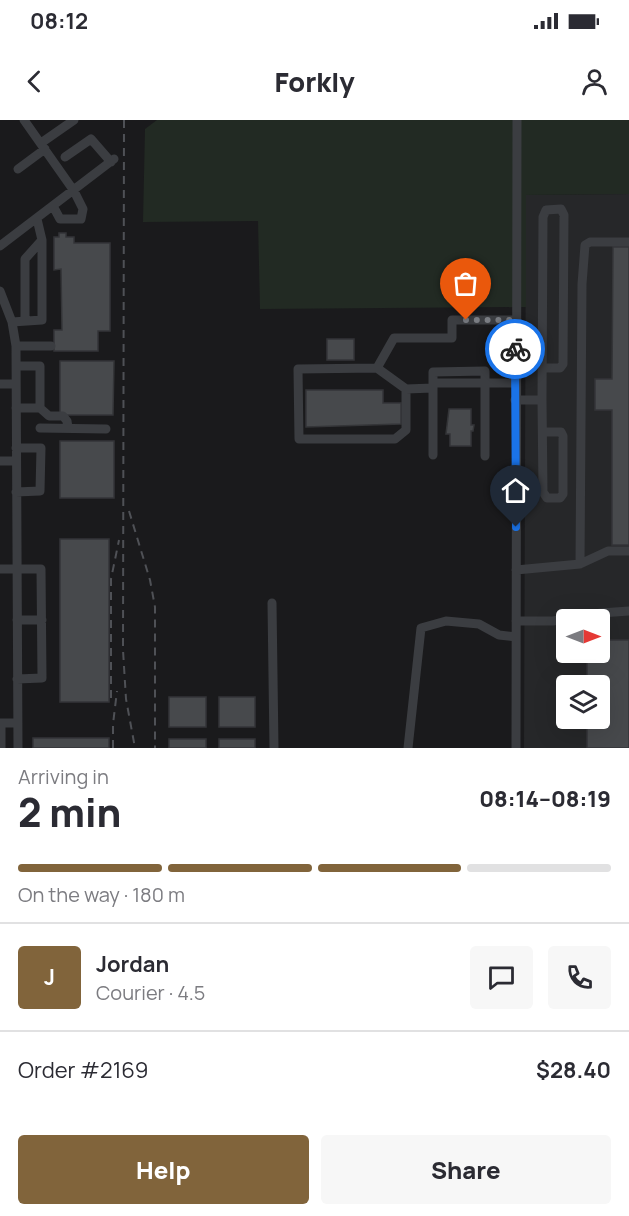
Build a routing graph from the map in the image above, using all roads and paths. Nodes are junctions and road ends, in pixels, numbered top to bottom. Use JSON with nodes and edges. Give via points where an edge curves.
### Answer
{"nodes":[{"id":1,"x":24,"y":120,"type":"edge"},
{"id":2,"x":74,"y":120,"type":"edge"},
{"id":3,"x":517,"y":120,"type":"edge"},
{"id":4,"x":43,"y":146,"type":"junction"},
{"id":5,"x":65,"y":157,"type":"dead end"},
{"id":6,"x":18,"y":169,"type":"dead end"},
{"id":7,"x":74,"y":191,"type":"junction"},
{"id":8,"x":53,"y":206,"type":"junction"},
{"id":9,"x":37,"y":219,"type":"junction"},
{"id":10,"x":42,"y":240,"type":"junction"},
{"id":11,"x":629,"y":242,"type":"edge"},
{"id":12,"x":0,"y":246,"type":"edge"},
{"id":13,"x":0,"y":291,"type":"edge"},
{"id":14,"x":0,"y":318,"type":"edge"},
{"id":15,"x":12,"y":320,"type":"junction"},
{"id":16,"x":25,"y":320,"type":"junction"},
{"id":17,"x":515,"y":320,"type":"junction"},
{"id":18,"x":16,"y":346,"type":"junction"},
{"id":19,"x":51,"y":346,"type":"dead end"},
{"id":20,"x":16,"y":366,"type":"junction"},
{"id":21,"x":377,"y":368,"type":"junction"},
{"id":22,"x":543,"y":368,"type":"junction"},
{"id":23,"x":0,"y":384,"type":"edge"},
{"id":24,"x":16,"y":384,"type":"junction"},
{"id":25,"x":485,"y":384,"type":"junction"},
{"id":26,"x":515,"y":384,"type":"junction"},
{"id":27,"x":433,"y":386,"type":"junction"},
{"id":28,"x":406,"y":389,"type":"junction"},
{"id":29,"x":515,"y":400,"type":"junction"},
{"id":30,"x":542,"y":400,"type":"junction"},
{"id":31,"x":16,"y":408,"type":"junction"},
{"id":32,"x":40,"y":408,"type":"junction"},
{"id":33,"x":40,"y":428,"type":"dead end"},
{"id":34,"x":68,"y":428,"type":"junction"},
{"id":35,"x":106,"y":429,"type":"dead end"},
{"id":36,"x":543,"y":432,"type":"junction"},
{"id":37,"x":16,"y":448,"type":"junction"},
{"id":38,"x":433,"y":455,"type":"dead end"},
{"id":39,"x":485,"y":456,"type":"dead end"},
{"id":40,"x":0,"y":461,"type":"edge"},
{"id":41,"x":16,"y":461,"type":"junction"},
{"id":42,"x":16,"y":492,"type":"junction"},
{"id":43,"x":629,"y":551,"type":"edge"},
{"id":44,"x":580,"y":564,"type":"junction"},
{"id":45,"x":0,"y":568,"type":"edge"},
{"id":46,"x":16,"y":568,"type":"junction"},
{"id":47,"x":516,"y":570,"type":"junction"},
{"id":48,"x":272,"y":603,"type":"dead end"},
{"id":49,"x":629,"y":611,"type":"edge"},
{"id":50,"x":16,"y":620,"type":"junction"},
{"id":51,"x":42,"y":620,"type":"junction"},
{"id":52,"x":516,"y":621,"type":"junction"},
{"id":53,"x":516,"y":638,"type":"junction"},
{"id":54,"x":17,"y":679,"type":"junction"},
{"id":55,"x":18,"y":723,"type":"junction"},
{"id":56,"x":1,"y":748,"type":"edge"},
{"id":57,"x":18,"y":748,"type":"edge"},
{"id":58,"x":274,"y":748,"type":"edge"},
{"id":59,"x":408,"y":748,"type":"edge"},
{"id":60,"x":516,"y":748,"type":"edge"}],
"edges":[{"from":1,"to":4,"type":"street"},
{"from":2,"to":4,"type":"street"},
{"from":3,"to":17,"type":"street"},
{"from":4,"to":6,"type":"street"},
{"from":4,"to":7,"type":"street"},
{"from":5,"to":7,"type":"street","via":[[91,139],[112,160]]},
{"from":7,"to":8,"type":"street"},
{"from":7,"to":8,"type":"street","via":[[83,209],[81,219],[60,219]]},
{"from":8,"to":9,"type":"street"},
{"from":9,"to":10,"type":"street"},
{"from":9,"to":12,"type":"street"},
{"from":10,"to":16,"type":"street","via":[[25,259]]},
{"from":10,"to":16,"type":"street","via":[[42,320]]},
{"from":11,"to":44,"type":"street","via":[[585,245]]},
{"from":13,"to":15,"type":"street"},
{"from":14,"to":15,"type":"street"},
{"from":15,"to":16,"type":"street"},
{"from":15,"to":18,"type":"street"},
{"from":17,"to":21,"type":"street","via":[[452,320],[452,338],[394,338]]},
{"from":17,"to":26,"type":"street"},
{"from":18,"to":19,"type":"street"},
{"from":18,"to":20,"type":"street"},
{"from":20,"to":24,"type":"street"},
{"from":20,"to":32,"type":"street","via":[[40,366]]},
{"from":21,"to":28,"type":"street"},
{"from":21,"to":28,"type":"street","via":[[298,369],[299,440],[395,439],[406,430]]},
{"from":22,"to":22,"type":"street","via":[[543,217],[546,210],[561,209],[563,364],[560,368]]},
{"from":22,"to":30,"type":"street"},
{"from":23,"to":24,"type":"street"},
{"from":24,"to":31,"type":"street"},
{"from":25,"to":26,"type":"street"},
{"from":25,"to":27,"type":"street"},
{"from":25,"to":39,"type":"street"},
{"from":26,"to":29,"type":"street"},
{"from":27,"to":28,"type":"street"},
{"from":27,"to":38,"type":"street"},
{"from":29,"to":30,"type":"street"},
{"from":29,"to":47,"type":"street"},
{"from":30,"to":36,"type":"street"},
{"from":31,"to":32,"type":"street"},
{"from":31,"to":37,"type":"street"},
{"from":32,"to":34,"type":"street","via":[[49,416],[64,417]]},
{"from":33,"to":34,"type":"street"},
{"from":34,"to":35,"type":"street"},
{"from":36,"to":36,"type":"street","via":[[543,492],[547,498],[560,498],[563,436],[561,432]]},
{"from":37,"to":41,"type":"street"},
{"from":37,"to":42,"type":"street","via":[[41,448],[40,491]]},
{"from":40,"to":41,"type":"street"},
{"from":41,"to":42,"type":"street"},
{"from":42,"to":46,"type":"street"},
{"from":43,"to":44,"type":"street","via":[[608,551]]},
{"from":44,"to":47,"type":"street"},
{"from":45,"to":46,"type":"street"},
{"from":46,"to":50,"type":"street"},
{"from":46,"to":51,"type":"street","via":[[41,569]]},
{"from":47,"to":52,"type":"street"},
{"from":48,"to":58,"type":"street"},
{"from":49,"to":52,"type":"street","via":[[554,621]]},
{"from":50,"to":51,"type":"street"},
{"from":50,"to":54,"type":"street"},
{"from":51,"to":54,"type":"street","via":[[42,678]]},
{"from":52,"to":53,"type":"street"},
{"from":53,"to":59,"type":"street","via":[[499,635],[479,624],[446,621],[422,628]]},
{"from":53,"to":60,"type":"street"},
{"from":54,"to":55,"type":"street"},
{"from":55,"to":56,"type":"street","via":[[1,723]]},
{"from":55,"to":57,"type":"street"}]}
